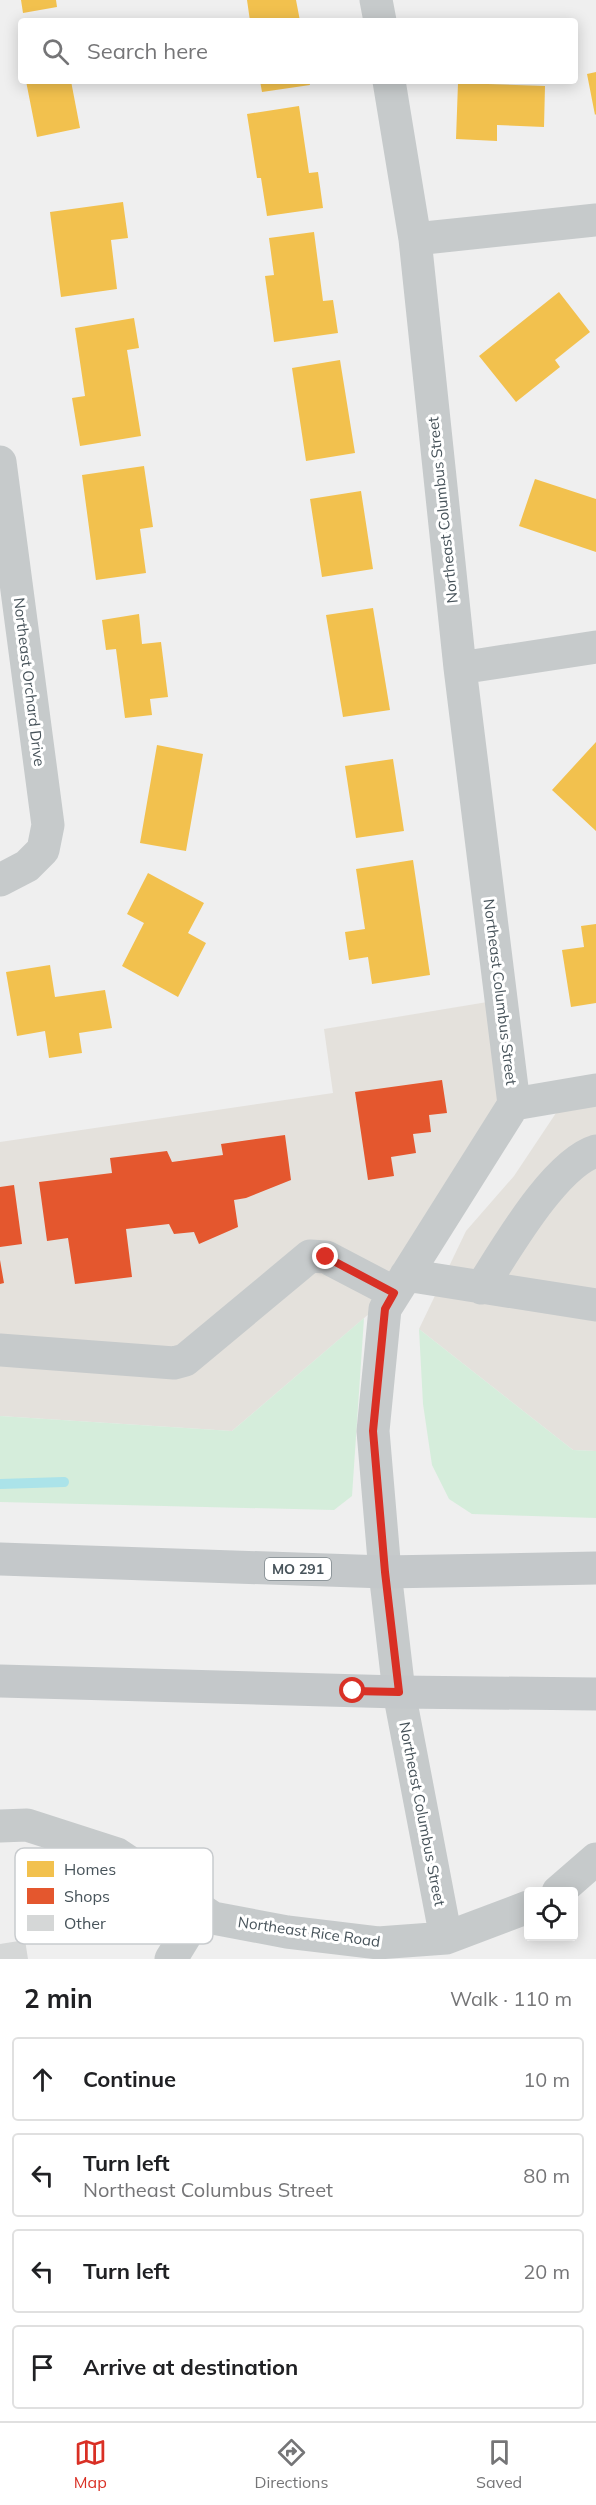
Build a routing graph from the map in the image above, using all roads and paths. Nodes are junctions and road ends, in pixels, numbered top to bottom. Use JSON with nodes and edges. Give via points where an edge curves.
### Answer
{"nodes":[{"id":1,"x":376,"y":0,"type":"edge"},
{"id":2,"x":379,"y":18,"type":"edge"},
{"id":3,"x":389,"y":84,"type":"edge"},
{"id":4,"x":596,"y":220,"type":"edge"},
{"id":5,"x":415,"y":239,"type":"junction"},
{"id":6,"x":0,"y":462,"type":"edge"},
{"id":7,"x":596,"y":647,"type":"edge"},
{"id":8,"x":460,"y":668,"type":"junction"},
{"id":9,"x":0,"y":880,"type":"edge"},
{"id":10,"x":596,"y":1090,"type":"edge"},
{"id":11,"x":514,"y":1104,"type":"junction"},
{"id":12,"x":596,"y":1151,"type":"edge"},
{"id":13,"x":400,"y":1284,"type":"junction"},
{"id":14,"x":481,"y":1288,"type":"junction"},
{"id":15,"x":596,"y":1305,"type":"edge"},
{"id":16,"x":0,"y":1350,"type":"edge"},
{"id":17,"x":0,"y":1559,"type":"edge"},
{"id":18,"x":596,"y":1568,"type":"edge"},
{"id":19,"x":385,"y":1572,"type":"junction"},
{"id":20,"x":0,"y":1681,"type":"edge"},
{"id":21,"x":399,"y":1692,"type":"junction"},
{"id":22,"x":596,"y":1694,"type":"edge"},
{"id":23,"x":0,"y":1826,"type":"edge"},
{"id":24,"x":98,"y":1848,"type":"edge"},
{"id":25,"x":596,"y":1859,"type":"edge"},
{"id":26,"x":564,"y":1887,"type":"edge"},
{"id":27,"x":524,"y":1909,"type":"edge"},
{"id":28,"x":213,"y":1918,"type":"edge"},
{"id":29,"x":446,"y":1938,"type":"junction"},
{"id":30,"x":180,"y":1944,"type":"edge"},
{"id":31,"x":171,"y":1959,"type":"edge"}],
"edges":[{"from":1,"to":2,"type":"street"},
{"from":3,"to":5,"type":"street","name":"Northeast Columbus Street"},
{"from":4,"to":5,"type":"street"},
{"from":5,"to":8,"type":"street","name":"Northeast Columbus Street"},
{"from":6,"to":9,"type":"street","name":"Northeast Orchard Drive","via":[[48,825],[43,850],[27,866]]},
{"from":7,"to":8,"type":"street"},
{"from":8,"to":11,"type":"street","name":"Northeast Columbus Street"},
{"from":10,"to":11,"type":"street"},
{"from":11,"to":13,"type":"street","name":"Northeast Columbus Street"},
{"from":12,"to":14,"type":"street","via":[[585,1155],[540,1197]]},
{"from":13,"to":14,"type":"street"},
{"from":13,"to":16,"type":"street","via":[[326,1257],[310,1256],[185,1360],[174,1363]]},
{"from":13,"to":19,"type":"street","name":"Northeast Columbus Street","via":[[385,1309],[373,1431]]},
{"from":14,"to":15,"type":"street"},
{"from":17,"to":19,"type":"main road","number":"MO 291"},
{"from":18,"to":19,"type":"main road","number":"MO 291"},
{"from":19,"to":21,"type":"street","name":"Northeast Columbus Street"},
{"from":20,"to":21,"type":"main road"},
{"from":21,"to":22,"type":"main road"},
{"from":21,"to":29,"type":"street","name":"Northeast Columbus Street"},
{"from":23,"to":24,"type":"street","name":"Northeast Rice Road","via":[[27,1825]]},
{"from":25,"to":26,"type":"street"},
{"from":27,"to":29,"type":"street","name":"Northeast Rice Road"},
{"from":28,"to":29,"type":"street","name":"Northeast Rice Road","via":[[378,1943]]},
{"from":30,"to":31,"type":"street"}]}
